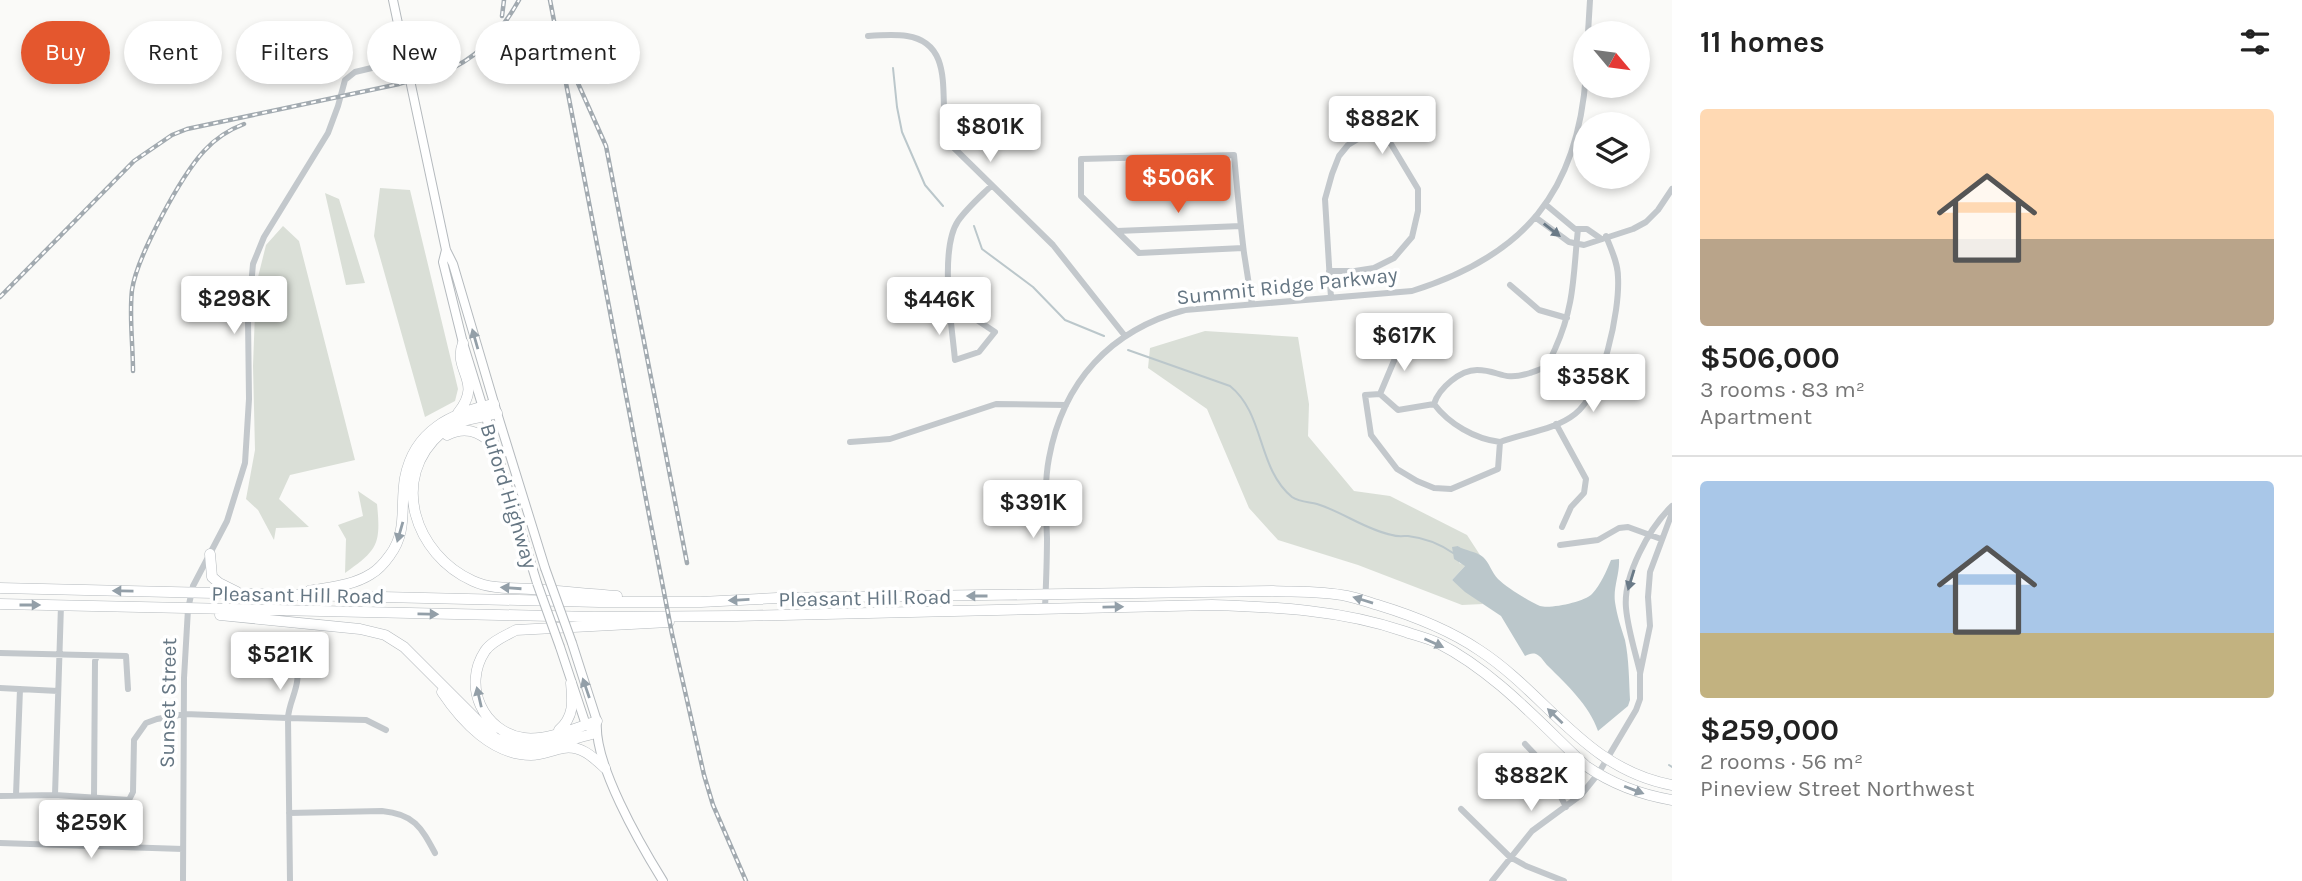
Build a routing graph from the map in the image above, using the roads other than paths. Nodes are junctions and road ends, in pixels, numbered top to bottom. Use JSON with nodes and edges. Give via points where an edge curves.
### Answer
{"nodes":[{"id":1,"x":393,"y":0,"type":"edge"},
{"id":2,"x":1590,"y":0,"type":"edge"},
{"id":3,"x":397,"y":21,"type":"edge"},
{"id":4,"x":1589,"y":21,"type":"edge"},
{"id":5,"x":868,"y":36,"type":"dead end"},
{"id":6,"x":367,"y":69,"type":"edge"},
{"id":7,"x":410,"y":84,"type":"edge"},
{"id":8,"x":1584,"y":98,"type":"edge"},
{"id":9,"x":992,"y":185,"type":"junction"},
{"id":10,"x":1672,"y":188,"type":"edge"},
{"id":11,"x":1545,"y":204,"type":"junction"},
{"id":12,"x":1535,"y":216,"type":"junction"},
{"id":13,"x":1241,"y":226,"type":"junction"},
{"id":14,"x":1578,"y":229,"type":"junction"},
{"id":15,"x":1116,"y":231,"type":"junction"},
{"id":16,"x":1603,"y":237,"type":"junction"},
{"id":17,"x":1576,"y":244,"type":"junction"},
{"id":18,"x":1243,"y":248,"type":"junction"},
{"id":19,"x":446,"y":250,"type":"junction"},
{"id":20,"x":1329,"y":271,"type":"junction"},
{"id":21,"x":1510,"y":285,"type":"dead end"},
{"id":22,"x":1331,"y":298,"type":"junction"},
{"id":23,"x":950,"y":302,"type":"junction"},
{"id":24,"x":1251,"y":304,"type":"junction"},
{"id":25,"x":1567,"y":318,"type":"junction"},
{"id":26,"x":1125,"y":336,"type":"junction"},
{"id":27,"x":463,"y":343,"type":"junction"},
{"id":28,"x":1425,"y":351,"type":"dead end"},
{"id":29,"x":1380,"y":394,"type":"junction"},
{"id":30,"x":1434,"y":404,"type":"junction"},
{"id":31,"x":1066,"y":405,"type":"junction"},
{"id":32,"x":496,"y":409,"type":"junction"},
{"id":33,"x":483,"y":412,"type":"junction"},
{"id":34,"x":458,"y":414,"type":"junction"},
{"id":35,"x":1556,"y":424,"type":"junction"},
{"id":36,"x":850,"y":442,"type":"dead end"},
{"id":37,"x":1500,"y":442,"type":"junction"},
{"id":38,"x":493,"y":444,"type":"junction"},
{"id":39,"x":1672,"y":506,"type":"edge"},
{"id":40,"x":415,"y":513,"type":"junction"},
{"id":41,"x":1672,"y":513,"type":"edge"},
{"id":42,"x":1562,"y":527,"type":"dead end"},
{"id":43,"x":1650,"y":534,"type":"junction"},
{"id":44,"x":1661,"y":539,"type":"junction"},
{"id":45,"x":1560,"y":545,"type":"dead end"},
{"id":46,"x":210,"y":554,"type":"junction"},
{"id":47,"x":0,"y":588,"type":"edge"},
{"id":48,"x":191,"y":593,"type":"junction"},
{"id":49,"x":244,"y":594,"type":"junction"},
{"id":50,"x":285,"y":595,"type":"junction"},
{"id":51,"x":1046,"y":596,"type":"junction"},
{"id":52,"x":701,"y":602,"type":"junction"},
{"id":53,"x":0,"y":604,"type":"edge"},
{"id":54,"x":61,"y":605,"type":"junction"},
{"id":55,"x":1045,"y":608,"type":"junction"},
{"id":56,"x":188,"y":609,"type":"junction"},
{"id":57,"x":736,"y":616,"type":"junction"},
{"id":58,"x":0,"y":653,"type":"edge"},
{"id":59,"x":59,"y":653,"type":"junction"},
{"id":60,"x":97,"y":656,"type":"junction"},
{"id":61,"x":293,"y":662,"type":"dead end"},
{"id":62,"x":426,"y":668,"type":"junction"},
{"id":63,"x":1640,"y":674,"type":"junction"},
{"id":64,"x":571,"y":683,"type":"junction"},
{"id":65,"x":0,"y":688,"type":"edge"},
{"id":66,"x":20,"y":689,"type":"junction"},
{"id":67,"x":128,"y":689,"type":"dead end"},
{"id":68,"x":58,"y":691,"type":"junction"},
{"id":69,"x":185,"y":714,"type":"junction"},
{"id":70,"x":288,"y":718,"type":"junction"},
{"id":71,"x":597,"y":721,"type":"junction"},
{"id":72,"x":586,"y":724,"type":"junction"},
{"id":73,"x":386,"y":730,"type":"dead end"},
{"id":74,"x":555,"y":733,"type":"junction"},
{"id":75,"x":596,"y":733,"type":"junction"},
{"id":76,"x":1525,"y":744,"type":"dead end"},
{"id":77,"x":1602,"y":767,"type":"junction"},
{"id":78,"x":605,"y":768,"type":"junction"},
{"id":79,"x":1672,"y":785,"type":"edge"},
{"id":80,"x":16,"y":795,"type":"junction"},
{"id":81,"x":55,"y":795,"type":"junction"},
{"id":82,"x":0,"y":796,"type":"edge"},
{"id":83,"x":94,"y":798,"type":"junction"},
{"id":84,"x":1672,"y":800,"type":"edge"},
{"id":85,"x":1566,"y":807,"type":"junction"},
{"id":86,"x":1461,"y":809,"type":"dead end"},
{"id":87,"x":289,"y":813,"type":"junction"},
{"id":88,"x":0,"y":843,"type":"edge"},
{"id":89,"x":183,"y":849,"type":"junction"},
{"id":90,"x":435,"y":853,"type":"dead end"},
{"id":91,"x":1510,"y":857,"type":"junction"},
{"id":92,"x":183,"y":881,"type":"edge"},
{"id":93,"x":290,"y":881,"type":"edge"},
{"id":94,"x":663,"y":881,"type":"edge"},
{"id":95,"x":1492,"y":881,"type":"edge"},
{"id":96,"x":1564,"y":881,"type":"edge"}],
"edges":[{"from":1,"to":3,"type":"main road","name":"Buford Highway"},
{"from":2,"to":4,"type":"street"},
{"from":5,"to":9,"type":"street","via":[[906,35],[936,54],[942,68],[945,127],[951,145]]},
{"from":6,"to":46,"type":"street","name":"Sunset Street","via":[[345,80],[328,133],[264,237],[253,264],[247,320],[245,463],[228,521]]},
{"from":7,"to":19,"type":"main road","name":"Buford Highway"},
{"from":8,"to":11,"type":"street","name":"Summit Ridge Parkway","via":[[1577,140]]},
{"from":9,"to":23,"type":"street","via":[[954,231],[948,268]]},
{"from":9,"to":26,"type":"street","via":[[1053,245]]},
{"from":10,"to":16,"type":"street","via":[[1646,222]]},
{"from":11,"to":12,"type":"street","name":"Summit Ridge Parkway"},
{"from":11,"to":14,"type":"street"},
{"from":12,"to":17,"type":"street","one_way":true},
{"from":12,"to":22,"type":"street","name":"Summit Ridge Parkway","via":[[1488,258],[1441,282],[1412,291]]},
{"from":13,"to":15,"type":"street"},
{"from":13,"to":15,"type":"street","via":[[1234,155],[1081,159],[1081,196]]},
{"from":13,"to":18,"type":"street"},
{"from":14,"to":16,"type":"street"},
{"from":14,"to":17,"type":"street"},
{"from":15,"to":18,"type":"street","via":[[1139,253]]},
{"from":16,"to":17,"type":"street"},
{"from":16,"to":35,"type":"street","via":[[1619,275],[1606,361],[1587,400],[1576,413]]},
{"from":17,"to":25,"type":"street","via":[[1574,291]]},
{"from":18,"to":24,"type":"street"},
{"from":19,"to":27,"type":"main road","name":"Buford Highway","via":[[443,262]]},
{"from":32,"to":19,"type":"main road","name":"Buford Highway","one_way":true},
{"from":20,"to":20,"type":"street","via":[[1325,199],[1332,174],[1348,145],[1363,136],[1381,137],[1391,144],[1418,189],[1412,237],[1394,258],[1374,268]]},
{"from":20,"to":22,"type":"street"},
{"from":21,"to":25,"type":"street","via":[[1539,310]]},
{"from":22,"to":24,"type":"street","name":"Summit Ridge Parkway"},
{"from":23,"to":23,"type":"street","via":[[951,314],[955,360],[979,352],[995,332]]},
{"from":24,"to":26,"type":"street","name":"Summit Ridge Parkway","via":[[1185,310],[1158,317]]},
{"from":25,"to":30,"type":"street","via":[[1543,368],[1507,377],[1476,369],[1450,380]]},
{"from":26,"to":31,"type":"street","name":"Summit Ridge Parkway","via":[[1101,354]]},
{"from":27,"to":33,"type":"main road","name":"Buford Highway"},
{"from":27,"to":34,"type":"highway","via":[[460,352],[470,390]]},
{"from":28,"to":29,"type":"street","via":[[1396,356]]},
{"from":29,"to":30,"type":"street","via":[[1398,410]]},
{"from":29,"to":37,"type":"street","via":[[1366,395],[1371,435],[1397,469],[1434,488],[1451,489],[1498,469]]},
{"from":30,"to":37,"type":"street","via":[[1464,429]]},
{"from":31,"to":36,"type":"street","via":[[996,404],[890,439]]},
{"from":31,"to":51,"type":"street","name":"Summit Ridge Parkway","via":[[1049,459]]},
{"from":32,"to":33,"type":"highway"},
{"from":71,"to":32,"type":"main road","name":"Buford Highway","one_way":true,"bridge":true},
{"from":33,"to":34,"type":"highway"},
{"from":33,"to":38,"type":"main road","name":"Buford Highway"},
{"from":33,"to":40,"type":"highway","via":[[442,432],[426,449],[412,484]]},
{"from":34,"to":50,"type":"highway","one_way":true,"via":[[433,429],[411,459],[405,479],[404,520],[386,561],[357,581]]},
{"from":35,"to":37,"type":"street"},
{"from":35,"to":42,"type":"street","via":[[1586,478],[1584,493]]},
{"from":38,"to":40,"type":"highway","via":[[467,429],[443,437],[422,466]]},
{"from":38,"to":64,"type":"main road","name":"Buford Highway","bridge":true},
{"from":39,"to":43,"type":"street"},
{"from":52,"to":40,"type":"highway","one_way":true,"via":[[476,583],[432,551]]},
{"from":41,"to":44,"type":"street"},
{"from":43,"to":44,"type":"street"},
{"from":43,"to":45,"type":"street","via":[[1619,528],[1598,540]]},
{"from":43,"to":63,"type":"street","one_way":true,"via":[[1626,596]]},
{"from":44,"to":63,"type":"street","via":[[1650,572],[1650,626]]},
{"from":46,"to":48,"type":"street","name":"Sunset Street"},
{"from":46,"to":49,"type":"highway","via":[[212,577]]},
{"from":48,"to":47,"type":"highway","name":"Pleasant Hill Road","one_way":true},
{"from":48,"to":49,"type":"highway","name":"Pleasant Hill Road"},
{"from":48,"to":56,"type":"street","name":"Sunset Street"},
{"from":49,"to":50,"type":"highway","name":"Pleasant Hill Road"},
{"from":50,"to":52,"type":"highway","name":"Pleasant Hill Road"},
{"from":51,"to":52,"type":"highway","name":"Pleasant Hill Road","one_way":true},
{"from":51,"to":55,"type":"street","name":"Summit Ridge Parkway"},
{"from":77,"to":51,"type":"highway","name":"Pleasant Hill Road","one_way":true,"via":[[1515,677],[1480,650],[1415,616],[1347,596],[1273,591]]},
{"from":53,"to":54,"type":"highway","name":"Pleasant Hill Road","one_way":true},
{"from":54,"to":56,"type":"highway","name":"Pleasant Hill Road"},
{"from":54,"to":59,"type":"street"},
{"from":55,"to":57,"type":"highway","name":"Pleasant Hill Road"},
{"from":55,"to":77,"type":"highway","name":"Pleasant Hill Road","one_way":true,"via":[[1272,607],[1319,611],[1387,626],[1437,643],[1471,664],[1586,766]]},
{"from":56,"to":57,"type":"highway","name":"Pleasant Hill Road","one_way":true},
{"from":56,"to":62,"type":"highway","via":[[385,635]]},
{"from":56,"to":69,"type":"street","name":"Sunset Street"},
{"from":74,"to":57,"type":"highway","one_way":true,"via":[[527,738],[509,734],[485,715],[476,695],[477,669],[496,641],[516,630]]},
{"from":58,"to":59,"type":"street"},
{"from":59,"to":60,"type":"street"},
{"from":59,"to":68,"type":"street"},
{"from":60,"to":67,"type":"street","via":[[126,656]]},
{"from":60,"to":83,"type":"street"},
{"from":61,"to":70,"type":"street","via":[[299,679]]},
{"from":62,"to":75,"type":"highway","via":[[495,738],[513,746],[532,748]]},
{"from":62,"to":78,"type":"highway","via":[[452,707],[500,750],[533,755],[576,749],[587,752]]},
{"from":63,"to":77,"type":"street","via":[[1636,710]]},
{"from":64,"to":72,"type":"main road","name":"Buford Highway"},
{"from":64,"to":74,"type":"highway","via":[[571,713]]},
{"from":65,"to":66,"type":"street"},
{"from":66,"to":68,"type":"street"},
{"from":66,"to":80,"type":"street"},
{"from":68,"to":81,"type":"street"},
{"from":69,"to":70,"type":"street"},
{"from":69,"to":83,"type":"street","via":[[156,719],[140,729],[134,740],[129,800]]},
{"from":69,"to":89,"type":"street","name":"Sunset Street"},
{"from":70,"to":73,"type":"street","via":[[366,720]]},
{"from":70,"to":87,"type":"street"},
{"from":71,"to":72,"type":"highway"},
{"from":71,"to":75,"type":"main road","name":"Buford Highway"},
{"from":72,"to":74,"type":"highway"},
{"from":72,"to":75,"type":"main road","name":"Buford Highway"},
{"from":75,"to":78,"type":"main road","name":"Buford Highway"},
{"from":76,"to":85,"type":"street","via":[[1544,764]]},
{"from":77,"to":79,"type":"highway","name":"Pleasant Hill Road","via":[[1615,765]]},
{"from":77,"to":84,"type":"highway","name":"Pleasant Hill Road","one_way":true,"via":[[1653,797]]},
{"from":77,"to":85,"type":"street"},
{"from":78,"to":94,"type":"main road","name":"Buford Highway"},
{"from":80,"to":81,"type":"street"},
{"from":80,"to":82,"type":"street"},
{"from":81,"to":83,"type":"street"},
{"from":85,"to":91,"type":"street","via":[[1537,826]]},
{"from":86,"to":91,"type":"street"},
{"from":87,"to":90,"type":"street","via":[[397,813],[423,830]]},
{"from":87,"to":93,"type":"street"},
{"from":88,"to":89,"type":"street"},
{"from":89,"to":92,"type":"street","name":"Sunset Street"},
{"from":91,"to":95,"type":"street"},
{"from":91,"to":96,"type":"street"}]}
